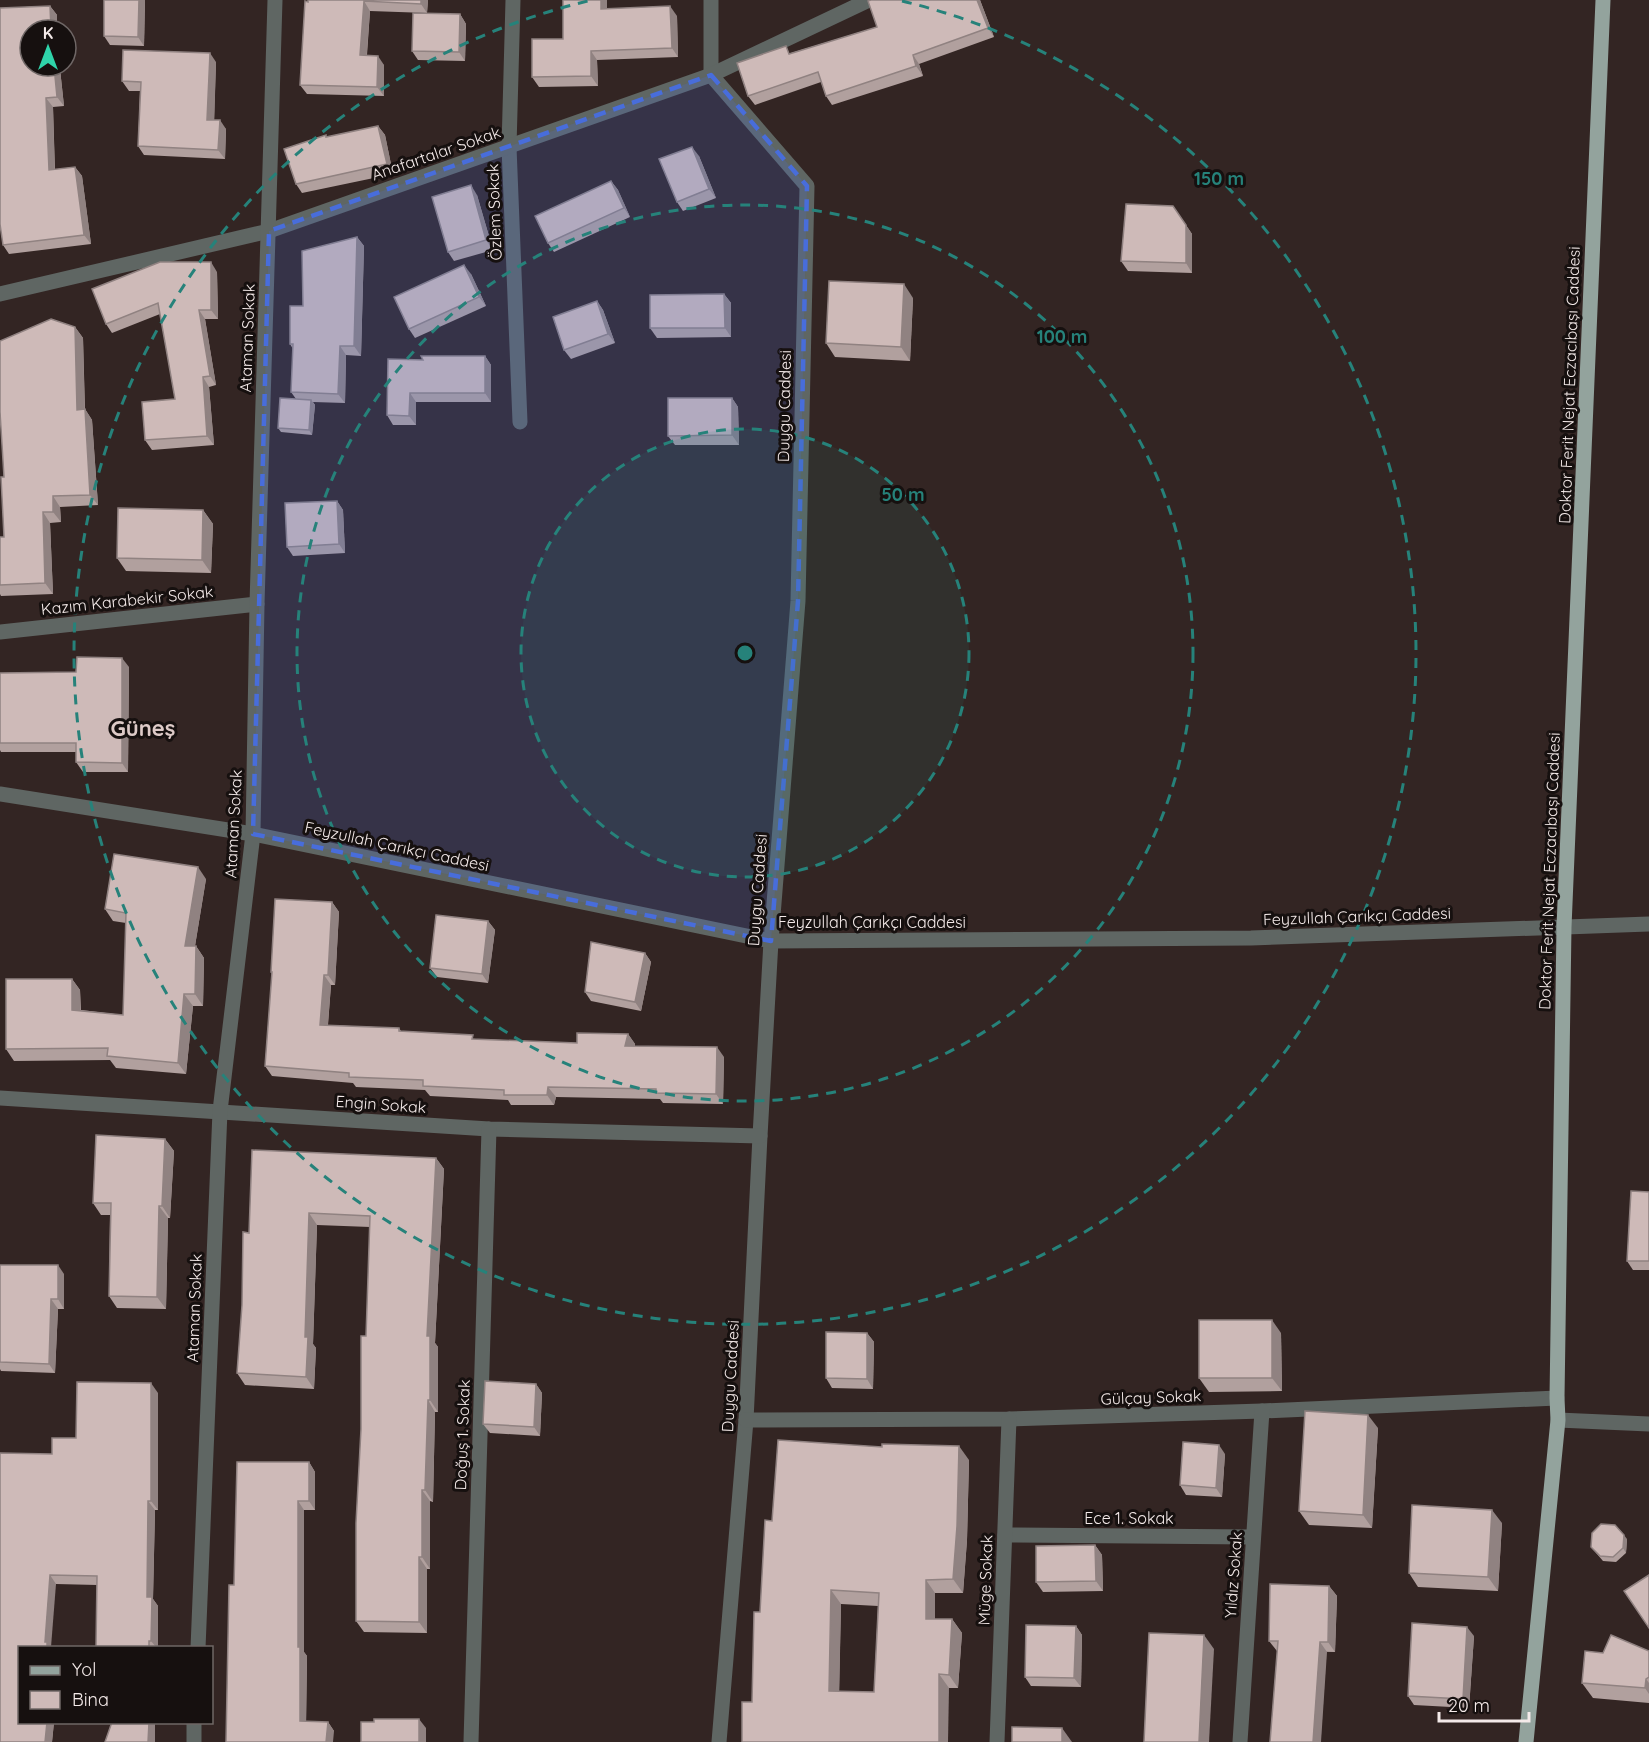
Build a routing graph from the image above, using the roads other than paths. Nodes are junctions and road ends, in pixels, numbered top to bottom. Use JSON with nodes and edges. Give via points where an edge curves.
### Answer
{"nodes":[{"id":1,"x":275,"y":0,"type":"edge"},
{"id":2,"x":513,"y":0,"type":"edge"},
{"id":3,"x":711,"y":0,"type":"edge"},
{"id":4,"x":869,"y":0,"type":"edge"},
{"id":5,"x":1603,"y":0,"type":"edge"},
{"id":6,"x":711,"y":75,"type":"junction"},
{"id":7,"x":509,"y":147,"type":"junction"},
{"id":8,"x":269,"y":231,"type":"junction"},
{"id":9,"x":0,"y":294,"type":"edge"},
{"id":10,"x":520,"y":422,"type":"dead end"},
{"id":11,"x":257,"y":604,"type":"junction"},
{"id":12,"x":0,"y":632,"type":"edge"},
{"id":13,"x":0,"y":794,"type":"edge"},
{"id":14,"x":253,"y":834,"type":"junction"},
{"id":15,"x":1649,"y":924,"type":"edge"},
{"id":16,"x":1564,"y":927,"type":"junction"},
{"id":17,"x":771,"y":941,"type":"junction"},
{"id":18,"x":0,"y":1098,"type":"edge"},
{"id":19,"x":220,"y":1111,"type":"junction"},
{"id":20,"x":489,"y":1129,"type":"junction"},
{"id":21,"x":760,"y":1136,"type":"junction"},
{"id":22,"x":1557,"y":1398,"type":"junction"},
{"id":23,"x":1262,"y":1411,"type":"junction"},
{"id":24,"x":1009,"y":1419,"type":"junction"},
{"id":25,"x":746,"y":1420,"type":"junction"},
{"id":26,"x":1558,"y":1420,"type":"junction"},
{"id":27,"x":1649,"y":1424,"type":"edge"},
{"id":28,"x":1005,"y":1535,"type":"junction"},
{"id":29,"x":1253,"y":1537,"type":"junction"},
{"id":30,"x":198,"y":1646,"type":"edge"},
{"id":31,"x":194,"y":1724,"type":"edge"},
{"id":32,"x":194,"y":1742,"type":"edge"},
{"id":33,"x":471,"y":1742,"type":"edge"},
{"id":34,"x":719,"y":1742,"type":"edge"},
{"id":35,"x":997,"y":1742,"type":"edge"},
{"id":36,"x":1240,"y":1742,"type":"edge"},
{"id":37,"x":1526,"y":1742,"type":"edge"}],
"edges":[{"from":1,"to":8,"type":"street","name":"Ataman Sokak"},
{"from":2,"to":7,"type":"street","name":"Özlem Sokak"},
{"from":3,"to":6,"type":"street"},
{"from":4,"to":6,"type":"street","name":"Anafartalar Sokak"},
{"from":5,"to":16,"type":"main road","name":"Doktor Ferit Nejat Eczacıbaşı Caddesi"},
{"from":6,"to":7,"type":"street","name":"Anafartalar Sokak"},
{"from":6,"to":17,"type":"street","name":"Duygu Caddesi","via":[[807,186],[798,601]]},
{"from":7,"to":8,"type":"street","name":"Anafartalar Sokak"},
{"from":7,"to":10,"type":"street","name":"Özlem Sokak"},
{"from":8,"to":9,"type":"street","name":"Anafartalar Sokak"},
{"from":8,"to":11,"type":"street","name":"Ataman Sokak"},
{"from":11,"to":12,"type":"street","name":"Kazım Karabekir Sokak"},
{"from":11,"to":14,"type":"street","name":"Ataman Sokak"},
{"from":13,"to":14,"type":"street","name":"Feyzullah Çarıkçı Caddesi"},
{"from":14,"to":17,"type":"street","name":"Feyzullah Çarıkçı Caddesi"},
{"from":14,"to":19,"type":"street","name":"Ataman Sokak"},
{"from":15,"to":16,"type":"street","name":"Feyzullah Çarıkçı Caddesi"},
{"from":16,"to":17,"type":"street","name":"Feyzullah Çarıkçı Caddesi","via":[[1251,938]]},
{"from":16,"to":22,"type":"main road","name":"Doktor Ferit Nejat Eczacıbaşı Caddesi"},
{"from":17,"to":21,"type":"street","name":"Duygu Caddesi"},
{"from":18,"to":19,"type":"street","name":"Engin Sokak"},
{"from":19,"to":20,"type":"street","name":"Engin Sokak"},
{"from":19,"to":30,"type":"street","name":"Ataman Sokak"},
{"from":20,"to":21,"type":"street","name":"Engin Sokak"},
{"from":20,"to":33,"type":"street","name":"Doğuş 1. Sokak"},
{"from":21,"to":25,"type":"street","name":"Duygu Caddesi"},
{"from":22,"to":23,"type":"street","name":"Gülçay Sokak"},
{"from":22,"to":26,"type":"main road","name":"Doktor Ferit Nejat Eczacıbaşı Caddesi"},
{"from":23,"to":24,"type":"street","name":"Gülçay Sokak"},
{"from":23,"to":29,"type":"street","name":"Yıldız Sokak"},
{"from":24,"to":25,"type":"street","name":"Gülçay Sokak"},
{"from":24,"to":28,"type":"street","name":"Müge Sokak"},
{"from":25,"to":34,"type":"street","name":"Duygu Caddesi"},
{"from":26,"to":27,"type":"street"},
{"from":26,"to":37,"type":"main road","name":"Doktor Ferit Nejat Eczacıbaşı Caddesi"},
{"from":28,"to":29,"type":"street","name":"Ece 1. Sokak"},
{"from":28,"to":35,"type":"street","name":"Müge Sokak"},
{"from":29,"to":36,"type":"street","name":"Yıldız Sokak"},
{"from":31,"to":32,"type":"street"}]}
